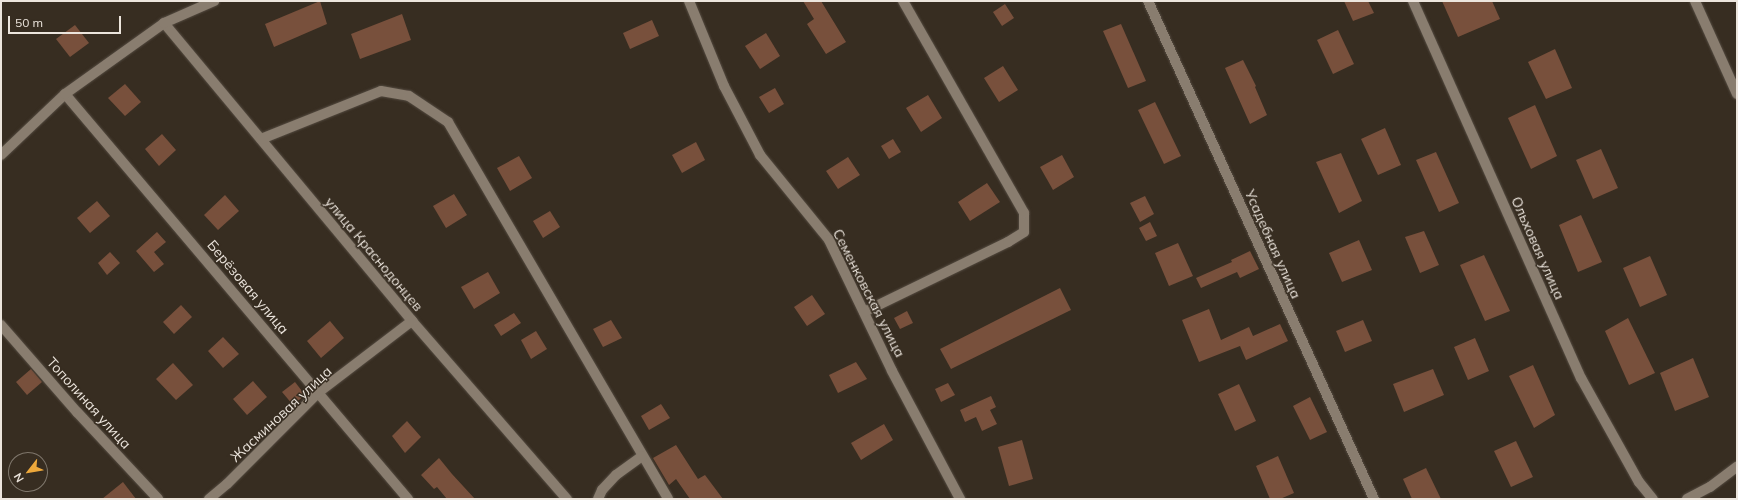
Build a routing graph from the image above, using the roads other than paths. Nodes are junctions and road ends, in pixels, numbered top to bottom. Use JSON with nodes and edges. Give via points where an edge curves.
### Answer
{"nodes":[{"id":1,"x":214,"y":1,"type":"edge"},
{"id":2,"x":689,"y":1,"type":"edge"},
{"id":3,"x":903,"y":1,"type":"edge"},
{"id":4,"x":1148,"y":1,"type":"edge"},
{"id":5,"x":1413,"y":1,"type":"edge"},
{"id":6,"x":1695,"y":1,"type":"edge"},
{"id":7,"x":164,"y":23,"type":"junction"},
{"id":8,"x":65,"y":94,"type":"junction"},
{"id":9,"x":1737,"y":94,"type":"edge"},
{"id":10,"x":261,"y":139,"type":"junction"},
{"id":11,"x":1,"y":155,"type":"edge"},
{"id":12,"x":864,"y":312,"type":"junction"},
{"id":13,"x":412,"y":321,"type":"junction"},
{"id":14,"x":1,"y":325,"type":"edge"},
{"id":15,"x":319,"y":392,"type":"junction"},
{"id":16,"x":642,"y":456,"type":"junction"},
{"id":17,"x":1737,"y":467,"type":"edge"},
{"id":18,"x":158,"y":499,"type":"edge"},
{"id":19,"x":209,"y":499,"type":"edge"},
{"id":20,"x":408,"y":499,"type":"edge"},
{"id":21,"x":567,"y":499,"type":"edge"},
{"id":22,"x":598,"y":499,"type":"edge"},
{"id":23,"x":668,"y":499,"type":"edge"},
{"id":24,"x":960,"y":499,"type":"edge"},
{"id":25,"x":1374,"y":499,"type":"edge"},
{"id":26,"x":1653,"y":499,"type":"edge"},
{"id":27,"x":1687,"y":499,"type":"edge"}],
"edges":[{"from":1,"to":7,"type":"street"},
{"from":2,"to":12,"type":"street","name":"Семенковская улица","via":[[724,86],[760,155],[829,240]]},
{"from":3,"to":12,"type":"street","via":[[1024,213],[1024,232]]},
{"from":4,"to":25,"type":"street","name":"Усадебная улица"},
{"from":5,"to":26,"type":"street","name":"Ольховая улица","via":[[1581,378],[1639,482]]},
{"from":6,"to":9,"type":"street"},
{"from":7,"to":8,"type":"street"},
{"from":7,"to":10,"type":"street","name":"улица Краснодонцев"},
{"from":8,"to":11,"type":"street"},
{"from":8,"to":15,"type":"street","name":"Берёзовая улица"},
{"from":10,"to":13,"type":"street","name":"улица Краснодонцев"},
{"from":10,"to":16,"type":"street","via":[[381,92],[409,96],[448,122]]},
{"from":12,"to":24,"type":"street","name":"Семенковская улица","via":[[892,371]]},
{"from":13,"to":15,"type":"street","name":"Жасминовая улица"},
{"from":13,"to":21,"type":"street","name":"улица Краснодонцев"},
{"from":14,"to":18,"type":"street","name":"Тополиная улица","via":[[76,412]]},
{"from":15,"to":19,"type":"street","name":"Жасминовая улица"},
{"from":15,"to":20,"type":"street","name":"Берёзовая улица"},
{"from":16,"to":22,"type":"street","via":[[616,474],[602,490]]},
{"from":16,"to":23,"type":"street"},
{"from":17,"to":27,"type":"street","via":[[1710,487]]}]}
